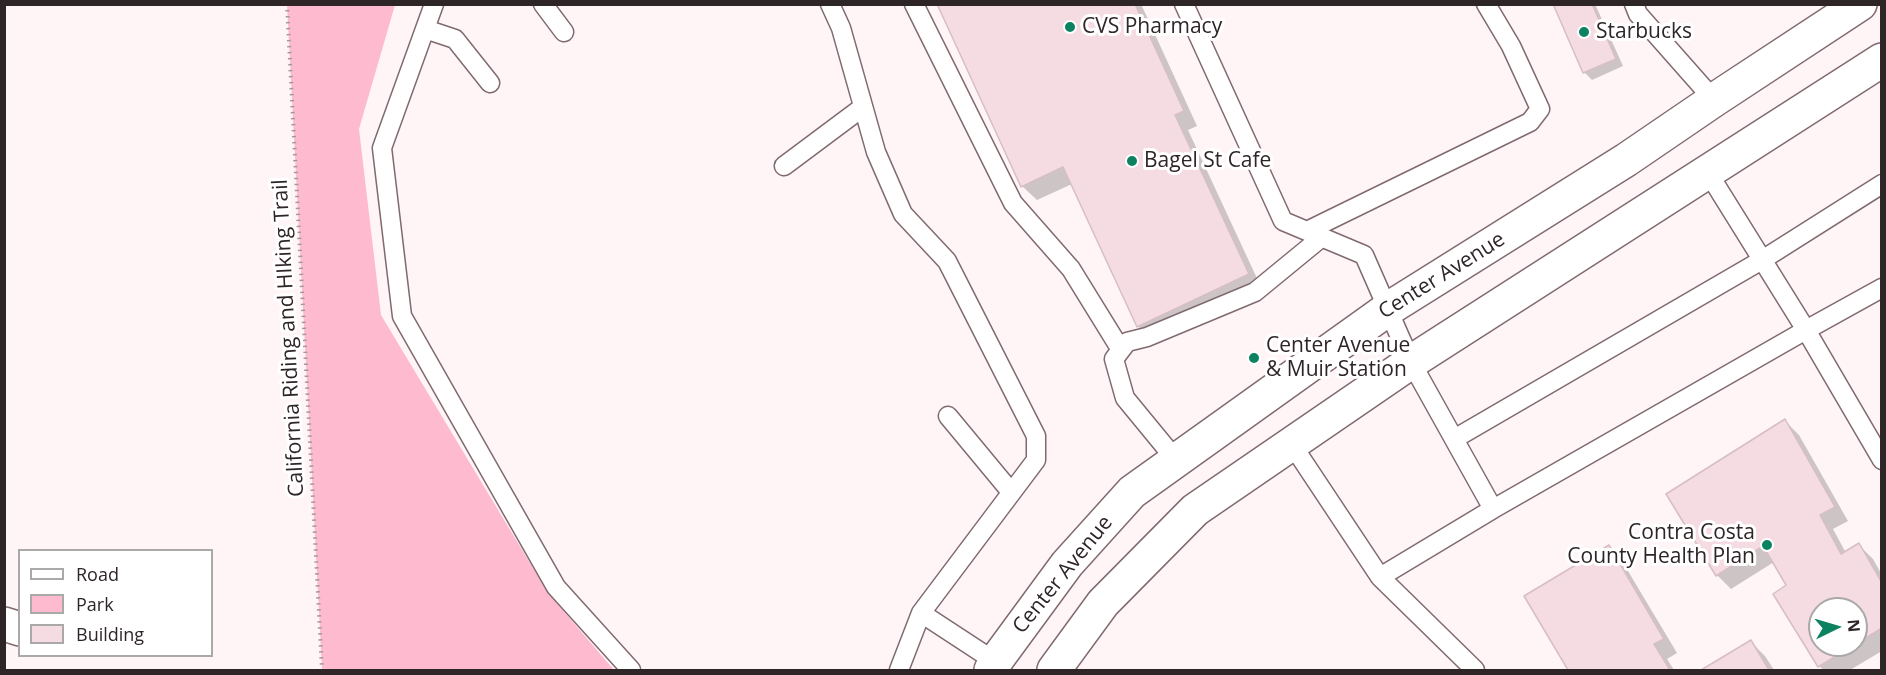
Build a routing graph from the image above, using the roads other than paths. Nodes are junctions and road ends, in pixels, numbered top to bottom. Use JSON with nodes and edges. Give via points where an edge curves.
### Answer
{"nodes":[{"id":1,"x":434,"y":4,"type":"edge"},
{"id":2,"x":543,"y":4,"type":"edge"},
{"id":3,"x":830,"y":4,"type":"edge"},
{"id":4,"x":914,"y":4,"type":"edge"},
{"id":5,"x":1184,"y":4,"type":"edge"},
{"id":6,"x":1486,"y":4,"type":"edge"},
{"id":7,"x":1634,"y":4,"type":"edge"},
{"id":8,"x":1860,"y":4,"type":"edge"},
{"id":9,"x":1876,"y":4,"type":"edge"},
{"id":10,"x":1881,"y":11,"type":"edge"},
{"id":11,"x":425,"y":29,"type":"junction"},
{"id":12,"x":564,"y":32,"type":"dead end"},
{"id":13,"x":1881,"y":60,"type":"edge"},
{"id":14,"x":490,"y":83,"type":"dead end"},
{"id":15,"x":1714,"y":100,"type":"junction"},
{"id":16,"x":863,"y":107,"type":"junction"},
{"id":17,"x":784,"y":166,"type":"dead end"},
{"id":18,"x":1707,"y":171,"type":"junction"},
{"id":19,"x":1881,"y":184,"type":"edge"},
{"id":20,"x":1314,"y":234,"type":"junction"},
{"id":21,"x":1762,"y":260,"type":"junction"},
{"id":22,"x":1881,"y":288,"type":"edge"},
{"id":23,"x":1388,"y":309,"type":"junction"},
{"id":24,"x":1806,"y":330,"type":"junction"},
{"id":25,"x":1121,"y":350,"type":"junction"},
{"id":26,"x":1411,"y":362,"type":"junction"},
{"id":27,"x":948,"y":416,"type":"dead end"},
{"id":28,"x":1454,"y":439,"type":"junction"},
{"id":29,"x":1291,"y":444,"type":"junction"},
{"id":30,"x":1176,"y":460,"type":"junction"},
{"id":31,"x":1881,"y":460,"type":"edge"},
{"id":32,"x":1011,"y":492,"type":"junction"},
{"id":33,"x":1493,"y":509,"type":"junction"},
{"id":34,"x":1380,"y":576,"type":"junction"},
{"id":35,"x":921,"y":612,"type":"junction"},
{"id":36,"x":998,"y":668,"type":"edge"},
{"id":37,"x":631,"y":670,"type":"edge"},
{"id":38,"x":899,"y":670,"type":"edge"},
{"id":39,"x":1054,"y":670,"type":"edge"},
{"id":40,"x":1475,"y":670,"type":"edge"}],
"edges":[{"from":1,"to":11,"type":"lane"},
{"from":2,"to":12,"type":"lane"},
{"from":3,"to":16,"type":"lane","via":[[842,28]]},
{"from":4,"to":25,"type":"lane","via":[[1013,203],[1071,270]]},
{"from":5,"to":20,"type":"lane","via":[[1283,222]]},
{"from":6,"to":20,"type":"lane","via":[[1511,46],[1540,109],[1530,122]]},
{"from":7,"to":15,"type":"lane","via":[[1638,14]]},
{"from":8,"to":15,"type":"street","name":"Center Avenue"},
{"from":9,"to":10,"type":"street"},
{"from":11,"to":14,"type":"lane","via":[[455,39]]},
{"from":11,"to":37,"type":"lane","via":[[382,148],[402,316],[556,587]]},
{"from":13,"to":18,"type":"street"},
{"from":15,"to":23,"type":"street","name":"Center Avenue","via":[[1626,160]]},
{"from":16,"to":17,"type":"lane"},
{"from":16,"to":32,"type":"lane","via":[[876,152],[903,214],[947,261],[1036,436],[1036,460]]},
{"from":18,"to":21,"type":"lane"},
{"from":18,"to":26,"type":"street"},
{"from":19,"to":21,"type":"lane"},
{"from":20,"to":23,"type":"lane","via":[[1364,255]]},
{"from":20,"to":25,"type":"lane","via":[[1255,292],[1127,342]]},
{"from":21,"to":24,"type":"lane"},
{"from":21,"to":28,"type":"lane"},
{"from":22,"to":24,"type":"lane"},
{"from":23,"to":26,"type":"lane"},
{"from":23,"to":30,"type":"street","name":"Center Avenue"},
{"from":24,"to":31,"type":"lane"},
{"from":24,"to":33,"type":"lane"},
{"from":25,"to":30,"type":"lane","via":[[1114,359],[1125,398]]},
{"from":26,"to":28,"type":"lane"},
{"from":26,"to":29,"type":"street"},
{"from":27,"to":32,"type":"lane"},
{"from":28,"to":33,"type":"lane"},
{"from":29,"to":34,"type":"lane"},
{"from":29,"to":39,"type":"street","via":[[1195,510],[1103,603]]},
{"from":30,"to":36,"type":"street","name":"Center Avenue","via":[[1132,492],[1067,564]]},
{"from":32,"to":35,"type":"lane"},
{"from":33,"to":34,"type":"lane"},
{"from":34,"to":40,"type":"lane"},
{"from":35,"to":36,"type":"lane"},
{"from":35,"to":38,"type":"lane"}]}
